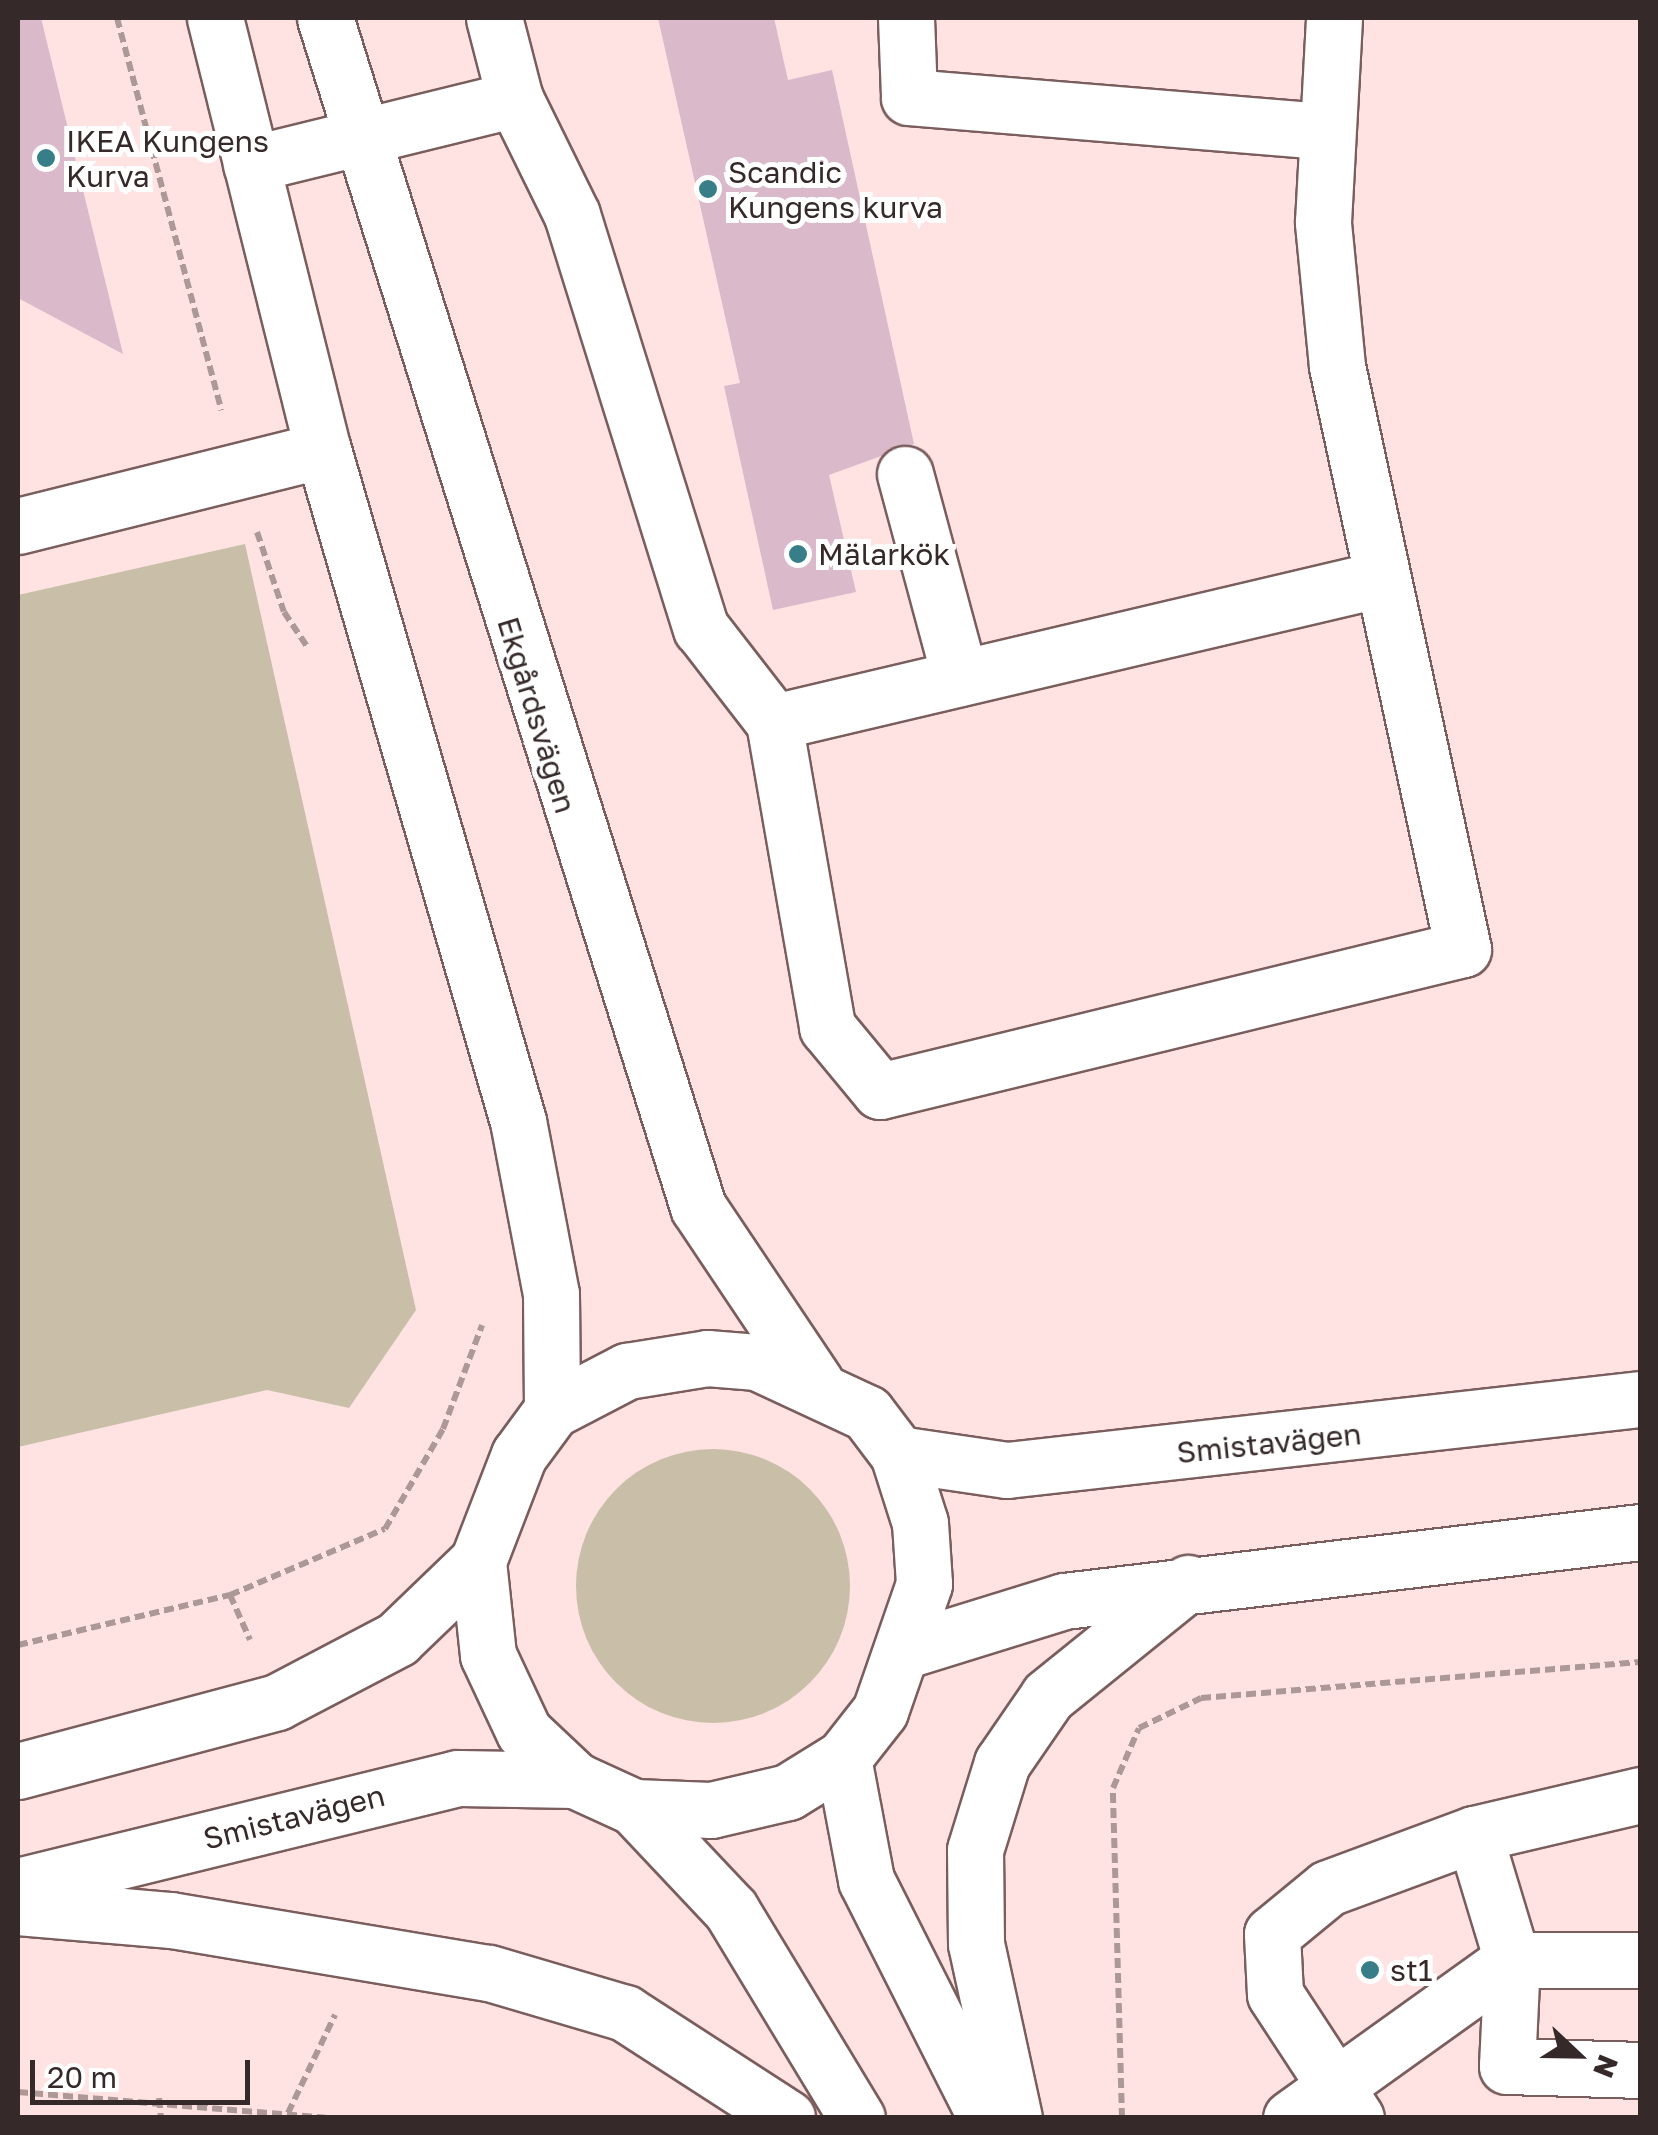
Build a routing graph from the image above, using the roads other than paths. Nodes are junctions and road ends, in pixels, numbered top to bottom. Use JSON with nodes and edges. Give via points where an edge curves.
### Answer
{"nodes":[{"id":1,"x":214,"y":18,"type":"edge"},
{"id":2,"x":325,"y":18,"type":"edge"},
{"id":3,"x":494,"y":18,"type":"edge"},
{"id":4,"x":906,"y":18,"type":"edge"},
{"id":5,"x":1334,"y":18,"type":"edge"},
{"id":6,"x":515,"y":99,"type":"junction"},
{"id":7,"x":1324,"y":131,"type":"junction"},
{"id":8,"x":359,"y":138,"type":"junction"},
{"id":9,"x":251,"y":164,"type":"junction"},
{"id":10,"x":323,"y":450,"type":"junction"},
{"id":11,"x":905,"y":474,"type":"dead end"},
{"id":12,"x":18,"y":526,"type":"edge"},
{"id":13,"x":1381,"y":579,"type":"junction"},
{"id":14,"x":960,"y":678,"type":"junction"},
{"id":15,"x":774,"y":722,"type":"junction"},
{"id":16,"x":816,"y":1383,"type":"junction"},
{"id":17,"x":1640,"y":1398,"type":"edge"},
{"id":18,"x":552,"y":1410,"type":"junction"},
{"id":19,"x":898,"y":1454,"type":"junction"},
{"id":20,"x":1640,"y":1532,"type":"edge"},
{"id":21,"x":478,"y":1561,"type":"junction"},
{"id":22,"x":1190,"y":1581,"type":"junction"},
{"id":23,"x":906,"y":1650,"type":"junction"},
{"id":24,"x":843,"y":1758,"type":"junction"},
{"id":25,"x":18,"y":1771,"type":"edge"},
{"id":26,"x":575,"y":1780,"type":"junction"},
{"id":27,"x":1640,"y":1795,"type":"edge"},
{"id":28,"x":634,"y":1807,"type":"junction"},
{"id":29,"x":1474,"y":1834,"type":"junction"},
{"id":30,"x":18,"y":1886,"type":"edge"},
{"id":31,"x":18,"y":1906,"type":"edge"},
{"id":32,"x":1512,"y":1960,"type":"junction"},
{"id":33,"x":1640,"y":1960,"type":"edge"},
{"id":34,"x":1640,"y":2070,"type":"edge"},
{"id":35,"x":1348,"y":2100,"type":"edge"},
{"id":36,"x":786,"y":2118,"type":"edge"},
{"id":37,"x":856,"y":2118,"type":"edge"},
{"id":38,"x":986,"y":2118,"type":"edge"},
{"id":39,"x":1014,"y":2118,"type":"edge"},
{"id":40,"x":1291,"y":2118,"type":"edge"}],
"edges":[{"from":1,"to":9,"type":"main road"},
{"from":2,"to":8,"type":"main road","name":"Ekgårdsvägen"},
{"from":3,"to":6,"type":"main road"},
{"from":4,"to":7,"type":"main road","via":[[909,97]]},
{"from":5,"to":7,"type":"main road"},
{"from":6,"to":8,"type":"main road"},
{"from":6,"to":15,"type":"main road","via":[[572,215],[701,628]]},
{"from":7,"to":13,"type":"main road","via":[[1337,366]]},
{"from":8,"to":9,"type":"main road"},
{"from":8,"to":16,"type":"main road","name":"Ekgårdsvägen","via":[[698,1207]]},
{"from":9,"to":10,"type":"main road"},
{"from":10,"to":12,"type":"main road"},
{"from":10,"to":18,"type":"main road","via":[[518,1121],[551,1294]]},
{"from":11,"to":14,"type":"main road"},
{"from":13,"to":14,"type":"main road"},
{"from":13,"to":15,"type":"main road","via":[[1463,949],[880,1090],[828,1027]]},
{"from":14,"to":15,"type":"main road"},
{"from":16,"to":18,"type":"main road","via":[[757,1362],[707,1358],[627,1372]]},
{"from":16,"to":19,"type":"main road","via":[[867,1412]]},
{"from":17,"to":19,"type":"main road","name":"Smistavägen","via":[[1006,1470]]},
{"from":18,"to":21,"type":"main road","via":[[512,1470]]},
{"from":19,"to":23,"type":"main road","via":[[920,1523],[924,1584]]},
{"from":20,"to":22,"type":"main road"},
{"from":21,"to":25,"type":"main road","via":[[397,1639],[277,1702]]},
{"from":21,"to":26,"type":"main road","via":[[488,1655],[524,1732]]},
{"from":22,"to":23,"type":"main road","via":[[1064,1602]]},
{"from":22,"to":39,"type":"main road","via":[[1048,1696],[1002,1764],[976,1850],[976,1944]]},
{"from":23,"to":24,"type":"main road","via":[[880,1711]]},
{"from":24,"to":28,"type":"main road","via":[[788,1792],[712,1810]]},
{"from":24,"to":38,"type":"main road","via":[[866,1880]]},
{"from":26,"to":28,"type":"main road"},
{"from":26,"to":30,"type":"main road","name":"Smistavägen","via":[[458,1778]]},
{"from":27,"to":29,"type":"main road"},
{"from":28,"to":37,"type":"main road","via":[[731,1910]]},
{"from":29,"to":32,"type":"main road"},
{"from":29,"to":35,"type":"main road","via":[[1328,1888],[1272,1934],[1276,1994]]},
{"from":31,"to":36,"type":"main road","via":[[170,1920],[489,1973],[626,2013]]},
{"from":32,"to":33,"type":"main road"},
{"from":32,"to":34,"type":"main road","via":[[1506,2066]]},
{"from":32,"to":35,"type":"main road"},
{"from":35,"to":40,"type":"main road"}]}
